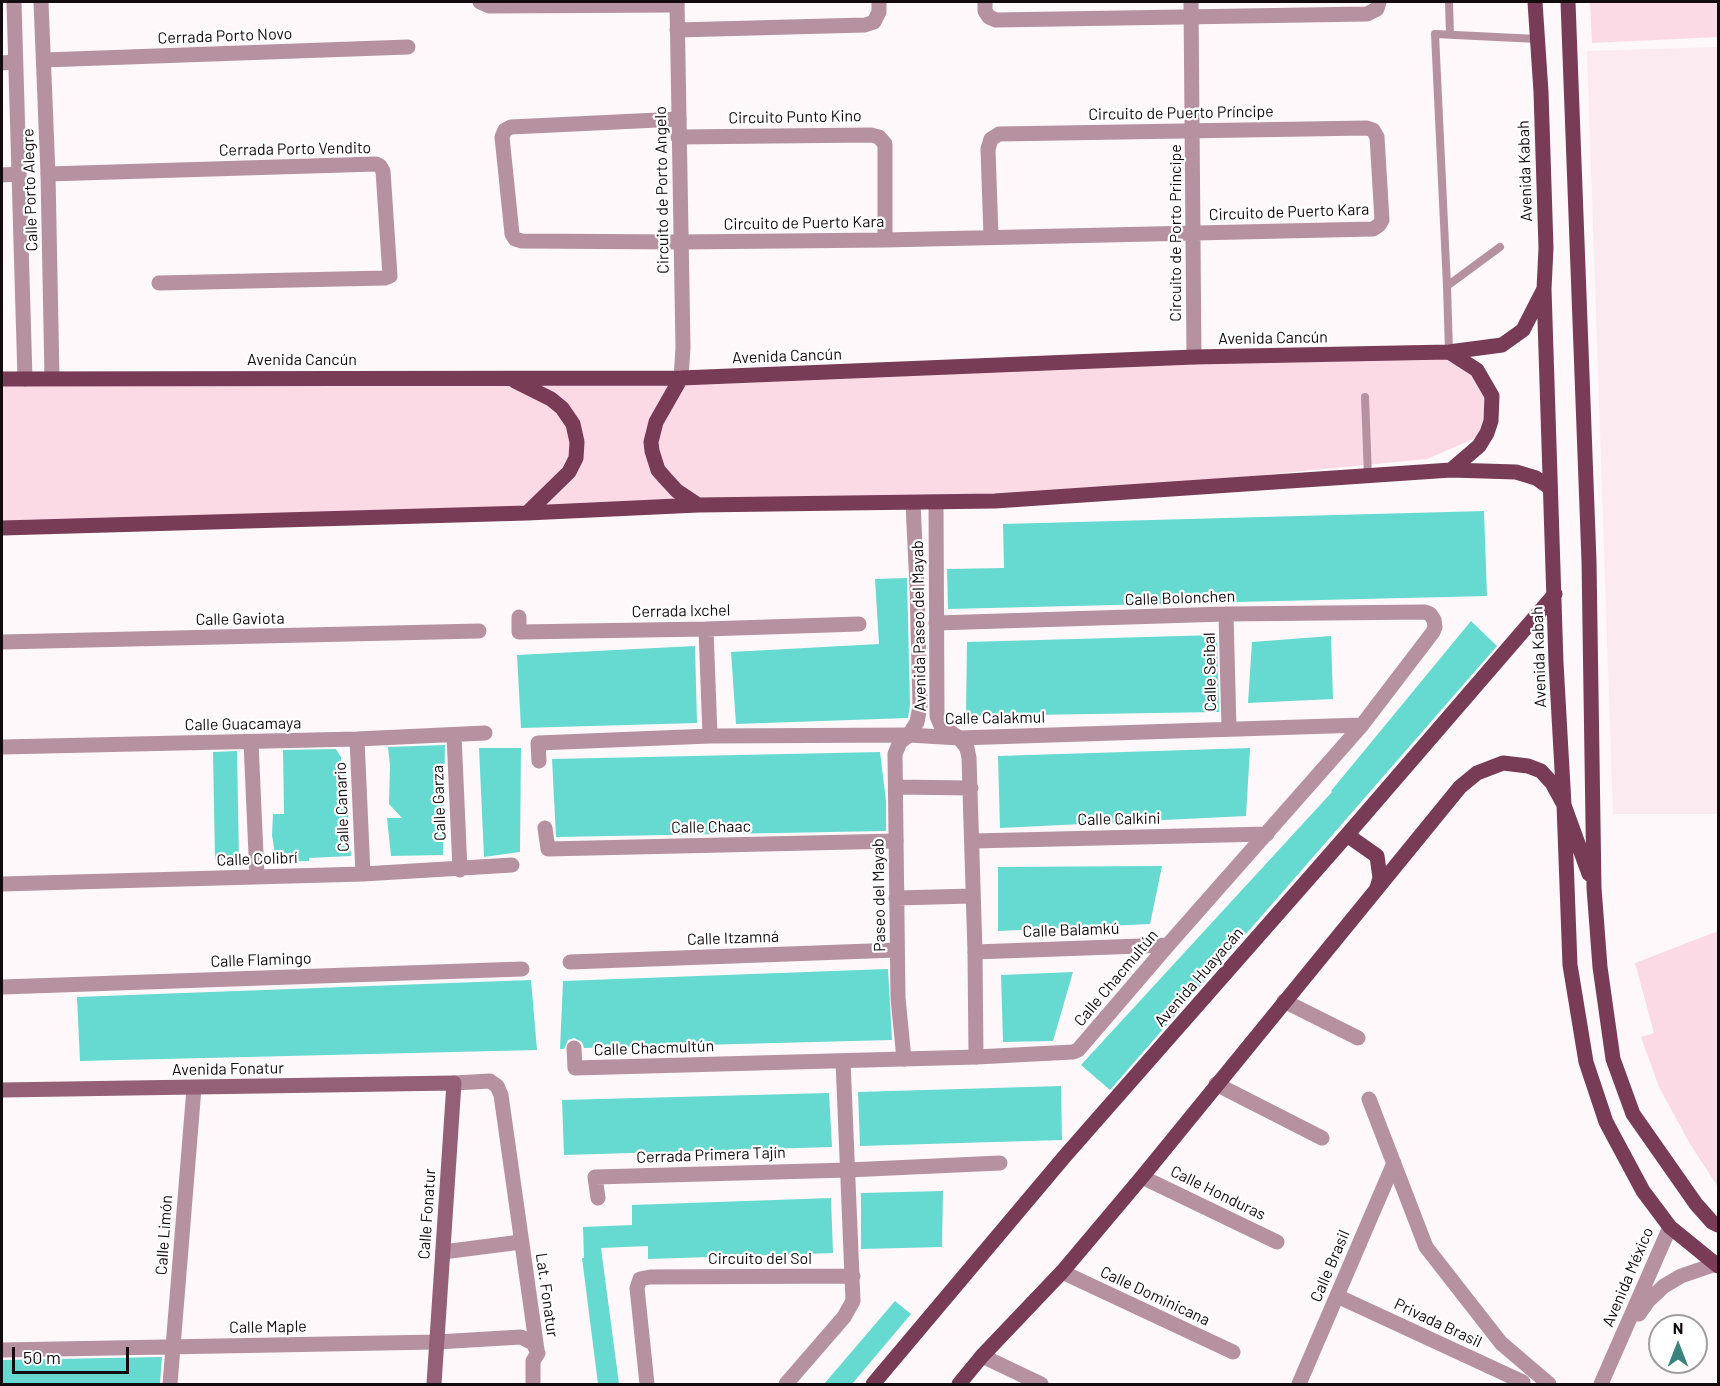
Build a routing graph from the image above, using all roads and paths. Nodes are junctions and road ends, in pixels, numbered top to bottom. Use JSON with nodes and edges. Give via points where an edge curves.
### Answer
{"nodes":[{"id":1,"x":14,"y":2,"type":"edge"},
{"id":2,"x":41,"y":2,"type":"edge"},
{"id":3,"x":480,"y":2,"type":"edge"},
{"id":4,"x":879,"y":2,"type":"edge"},
{"id":5,"x":985,"y":2,"type":"edge"},
{"id":6,"x":1191,"y":2,"type":"edge"},
{"id":7,"x":1379,"y":2,"type":"edge"},
{"id":8,"x":1449,"y":2,"type":"edge"},
{"id":9,"x":1535,"y":2,"type":"edge"},
{"id":10,"x":1545,"y":2,"type":"edge"},
{"id":11,"x":1568,"y":2,"type":"edge"},
{"id":12,"x":677,"y":3,"type":"edge"},
{"id":13,"x":1192,"y":18,"type":"junction"},
{"id":14,"x":677,"y":30,"type":"junction"},
{"id":15,"x":1450,"y":34,"type":"junction"},
{"id":16,"x":1537,"y":39,"type":"junction"},
{"id":17,"x":408,"y":47,"type":"dead end"},
{"id":18,"x":44,"y":60,"type":"junction"},
{"id":19,"x":8,"y":62,"type":"edge"},
{"id":20,"x":679,"y":119,"type":"junction"},
{"id":21,"x":1194,"y":130,"type":"junction"},
{"id":22,"x":678,"y":137,"type":"junction"},
{"id":23,"x":20,"y":174,"type":"junction"},
{"id":24,"x":48,"y":174,"type":"junction"},
{"id":25,"x":2,"y":175,"type":"edge"},
{"id":26,"x":1379,"y":225,"type":"joint"},
{"id":27,"x":1192,"y":233,"type":"junction"},
{"id":28,"x":991,"y":236,"type":"junction"},
{"id":29,"x":885,"y":240,"type":"junction"},
{"id":30,"x":680,"y":242,"type":"junction"},
{"id":31,"x":1500,"y":247,"type":"dead end"},
{"id":32,"x":159,"y":283,"type":"dead end"},
{"id":33,"x":1447,"y":286,"type":"junction"},
{"id":34,"x":1544,"y":289,"type":"junction"},
{"id":35,"x":1449,"y":352,"type":"junction"},
{"id":36,"x":1194,"y":357,"type":"junction"},
{"id":37,"x":52,"y":378,"type":"junction"},
{"id":38,"x":681,"y":378,"type":"junction"},
{"id":39,"x":2,"y":379,"type":"edge"},
{"id":40,"x":25,"y":379,"type":"junction"},
{"id":41,"x":510,"y":379,"type":"junction"},
{"id":42,"x":1365,"y":397,"type":"dead end"},
{"id":43,"x":1451,"y":470,"type":"junction"},
{"id":44,"x":1368,"y":477,"type":"junction"},
{"id":45,"x":1550,"y":488,"type":"junction"},
{"id":46,"x":936,"y":503,"type":"junction"},
{"id":47,"x":913,"y":504,"type":"junction"},
{"id":48,"x":698,"y":505,"type":"junction"},
{"id":49,"x":527,"y":513,"type":"junction"},
{"id":50,"x":2,"y":528,"type":"edge"},
{"id":51,"x":1555,"y":594,"type":"junction"},
{"id":52,"x":1425,"y":612,"type":"joint"},
{"id":53,"x":1226,"y":615,"type":"junction"},
{"id":54,"x":519,"y":616,"type":"dead end"},
{"id":55,"x":936,"y":623,"type":"junction"},
{"id":56,"x":859,"y":624,"type":"dead end"},
{"id":57,"x":706,"y":629,"type":"junction"},
{"id":58,"x":479,"y":631,"type":"dead end"},
{"id":59,"x":2,"y":642,"type":"edge"},
{"id":60,"x":1362,"y":725,"type":"junction"},
{"id":61,"x":1229,"y":729,"type":"junction"},
{"id":62,"x":485,"y":733,"type":"dead end"},
{"id":63,"x":454,"y":735,"type":"junction"},
{"id":64,"x":909,"y":735,"type":"junction"},
{"id":65,"x":710,"y":736,"type":"junction"},
{"id":66,"x":959,"y":738,"type":"junction"},
{"id":67,"x":357,"y":739,"type":"junction"},
{"id":68,"x":251,"y":742,"type":"junction"},
{"id":69,"x":2,"y":747,"type":"edge"},
{"id":70,"x":539,"y":761,"type":"dead end"},
{"id":71,"x":896,"y":787,"type":"junction"},
{"id":72,"x":971,"y":788,"type":"junction"},
{"id":73,"x":1564,"y":805,"type":"junction"},
{"id":74,"x":545,"y":828,"type":"dead end"},
{"id":75,"x":1267,"y":834,"type":"junction"},
{"id":76,"x":1347,"y":835,"type":"junction"},
{"id":77,"x":896,"y":841,"type":"junction"},
{"id":78,"x":973,"y":841,"type":"junction"},
{"id":79,"x":512,"y":865,"type":"dead end"},
{"id":80,"x":460,"y":870,"type":"junction"},
{"id":81,"x":363,"y":874,"type":"junction"},
{"id":82,"x":257,"y":878,"type":"junction"},
{"id":83,"x":2,"y":884,"type":"edge"},
{"id":84,"x":1377,"y":888,"type":"junction"},
{"id":85,"x":1594,"y":888,"type":"junction"},
{"id":86,"x":973,"y":896,"type":"junction"},
{"id":87,"x":896,"y":898,"type":"junction"},
{"id":88,"x":1168,"y":945,"type":"junction"},
{"id":89,"x":897,"y":950,"type":"junction"},
{"id":90,"x":975,"y":952,"type":"junction"},
{"id":91,"x":570,"y":962,"type":"dead end"},
{"id":92,"x":522,"y":969,"type":"dead end"},
{"id":93,"x":2,"y":987,"type":"edge"},
{"id":94,"x":1284,"y":1001,"type":"junction"},
{"id":95,"x":1358,"y":1038,"type":"dead end"},
{"id":96,"x":574,"y":1048,"type":"dead end"},
{"id":97,"x":976,"y":1057,"type":"junction"},
{"id":98,"x":904,"y":1059,"type":"junction"},
{"id":99,"x":843,"y":1061,"type":"junction"},
{"id":100,"x":454,"y":1083,"type":"junction"},
{"id":101,"x":1216,"y":1084,"type":"junction"},
{"id":102,"x":194,"y":1088,"type":"junction"},
{"id":103,"x":2,"y":1090,"type":"edge"},
{"id":104,"x":1369,"y":1099,"type":"dead end"},
{"id":105,"x":1322,"y":1138,"type":"dead end"},
{"id":106,"x":1000,"y":1162,"type":"dead end"},
{"id":107,"x":1394,"y":1162,"type":"junction"},
{"id":108,"x":848,"y":1170,"type":"junction"},
{"id":109,"x":1142,"y":1177,"type":"junction"},
{"id":110,"x":598,"y":1198,"type":"dead end"},
{"id":111,"x":1719,"y":1225,"type":"edge"},
{"id":112,"x":1670,"y":1227,"type":"junction"},
{"id":113,"x":521,"y":1242,"type":"junction"},
{"id":114,"x":1277,"y":1242,"type":"dead end"},
{"id":115,"x":443,"y":1252,"type":"junction"},
{"id":116,"x":1717,"y":1265,"type":"edge"},
{"id":117,"x":1062,"y":1272,"type":"junction"},
{"id":118,"x":853,"y":1276,"type":"junction"},
{"id":119,"x":1337,"y":1296,"type":"junction"},
{"id":120,"x":1620,"y":1341,"type":"junction"},
{"id":121,"x":437,"y":1342,"type":"junction"},
{"id":122,"x":174,"y":1346,"type":"junction"},
{"id":123,"x":535,"y":1348,"type":"junction"},
{"id":124,"x":2,"y":1350,"type":"edge"},
{"id":125,"x":1233,"y":1352,"type":"dead end"},
{"id":126,"x":982,"y":1356,"type":"junction"},
{"id":127,"x":1528,"y":1367,"type":"junction"},
{"id":128,"x":1522,"y":1383,"type":"edge"},
{"id":129,"x":170,"y":1384,"type":"edge"},
{"id":130,"x":434,"y":1384,"type":"edge"},
{"id":131,"x":533,"y":1384,"type":"edge"},
{"id":132,"x":647,"y":1384,"type":"edge"},
{"id":133,"x":786,"y":1384,"type":"edge"},
{"id":134,"x":873,"y":1384,"type":"edge"},
{"id":135,"x":959,"y":1384,"type":"edge"},
{"id":136,"x":1041,"y":1384,"type":"edge"},
{"id":137,"x":1299,"y":1384,"type":"edge"},
{"id":138,"x":1549,"y":1384,"type":"edge"},
{"id":139,"x":1601,"y":1384,"type":"edge"}],
"edges":[{"from":1,"to":19,"type":"street","name":"Calle Porto Alegre"},
{"from":2,"to":18,"type":"street","name":"Calle Porto Alegre"},
{"from":3,"to":12,"type":"street","via":[[489,6]]},
{"from":4,"to":14,"type":"street","via":[[874,21],[865,25]]},
{"from":5,"to":13,"type":"street","via":[[985,11],[996,20]]},
{"from":6,"to":13,"type":"street","name":"Circuito de Porto Principe"},
{"from":7,"to":13,"type":"street","via":[[1377,9],[1367,14]]},
{"from":8,"to":15,"type":"lane"},
{"from":9,"to":16,"type":"main road","name":"Avenida Kabah"},
{"from":10,"to":16,"type":"main road"},
{"from":11,"to":85,"type":"main road","via":[[1588,561]]},
{"from":12,"to":14,"type":"street","name":"Circuito de Porto Angelo"},
{"from":13,"to":21,"type":"street","name":"Circuito de Porto Principe"},
{"from":14,"to":20,"type":"street","name":"Circuito de Porto Angelo"},
{"from":15,"to":16,"type":"lane"},
{"from":15,"to":33,"type":"lane","via":[[1435,34]]},
{"from":16,"to":34,"type":"main road","name":"Avenida Kabah","via":[[1546,248]]},
{"from":17,"to":18,"type":"street","name":"Cerrada Porto Novo"},
{"from":18,"to":24,"type":"street","name":"Calle Porto Alegre"},
{"from":19,"to":23,"type":"street","name":"Calle Porto Alegre"},
{"from":20,"to":22,"type":"street","name":"Circuito de Porto Angelo"},
{"from":20,"to":30,"type":"street","name":"Circuito de Puerto Kara","via":[[511,127],[502,137],[515,239]]},
{"from":21,"to":26,"type":"street","name":"Circuito de Puerto Príncipe","via":[[1373,130],[1377,137],[1382,220]]},
{"from":21,"to":27,"type":"street","name":"Circuito de Porto Principe"},
{"from":21,"to":28,"type":"street","name":"Circuito de Puerto Príncipe","via":[[999,134],[988,149]]},
{"from":22,"to":29,"type":"street","name":"Circuito Punto Kino","via":[[879,137],[885,144]]},
{"from":22,"to":30,"type":"street","name":"Circuito de Porto Angelo"},
{"from":23,"to":24,"type":"street"},
{"from":23,"to":25,"type":"street"},
{"from":23,"to":40,"type":"street","name":"Calle Porto Alegre"},
{"from":24,"to":32,"type":"street","name":"Cerrada Porto Vendito","via":[[381,166],[390,276]]},
{"from":24,"to":37,"type":"street","name":"Calle Porto Alegre"},
{"from":26,"to":27,"type":"street","name":"Circuito de Puerto Kara","via":[[1372,229]]},
{"from":27,"to":28,"type":"street","name":"Circuito de Puerto Kara"},
{"from":27,"to":36,"type":"street","name":"Circuito de Porto Principe"},
{"from":28,"to":29,"type":"street","name":"Circuito de Puerto Kara"},
{"from":29,"to":30,"type":"street","name":"Circuito de Puerto Kara"},
{"from":30,"to":38,"type":"street","name":"Circuito de Porto Angelo"},
{"from":31,"to":33,"type":"lane"},
{"from":33,"to":35,"type":"lane"},
{"from":34,"to":35,"type":"main road","name":"Avenida Cancún","via":[[1523,330],[1502,345]]},
{"from":34,"to":45,"type":"main road","name":"Avenida Kabah"},
{"from":35,"to":36,"type":"main road","name":"Avenida Cancún"},
{"from":35,"to":43,"type":"main road","via":[[1477,370],[1492,396],[1487,433],[1479,446]]},
{"from":36,"to":38,"type":"main road","name":"Avenida Cancún"},
{"from":37,"to":40,"type":"main road","name":"Avenida Cancún"},
{"from":37,"to":41,"type":"main road","name":"Avenida Cancún"},
{"from":38,"to":41,"type":"main road","name":"Avenida Cancún"},
{"from":38,"to":48,"type":"main road","via":[[656,422],[652,451],[658,470],[677,491]]},
{"from":39,"to":40,"type":"main road","name":"Avenida Cancún"},
{"from":41,"to":49,"type":"main road","via":[[551,399],[576,431],[573,466]]},
{"from":42,"to":44,"type":"lane"},
{"from":43,"to":44,"type":"main road"},
{"from":43,"to":45,"type":"main road","via":[[1516,472],[1536,478]]},
{"from":44,"to":46,"type":"main road"},
{"from":45,"to":51,"type":"main road","name":"Avenida Kabah"},
{"from":46,"to":47,"type":"main road"},
{"from":46,"to":55,"type":"street","name":"Avenida Paseo del Mayab"},
{"from":47,"to":48,"type":"main road"},
{"from":47,"to":64,"type":"street","name":"Avenida Paseo del Mayab","via":[[920,706]]},
{"from":48,"to":49,"type":"main road"},
{"from":49,"to":50,"type":"main road"},
{"from":51,"to":73,"type":"main road","name":"Avenida Kabah"},
{"from":51,"to":76,"type":"main road","name":"Avenida Huayacán"},
{"from":52,"to":53,"type":"street","name":"Calle Bolonchen"},
{"from":52,"to":60,"type":"street","name":"Calle Chacmultún","via":[[1434,620],[1433,632]]},
{"from":53,"to":55,"type":"street","name":"Calle Bolonchen"},
{"from":53,"to":61,"type":"street","name":"Calle Seibal"},
{"from":54,"to":57,"type":"street","name":"Cerrada Ixchel","via":[[519,632]]},
{"from":55,"to":66,"type":"street","name":"Avenida Paseo del Mayab","via":[[937,716],[941,726]]},
{"from":56,"to":57,"type":"street","name":"Cerrada Ixchel"},
{"from":57,"to":65,"type":"street"},
{"from":58,"to":59,"type":"street","name":"Calle Gaviota"},
{"from":60,"to":61,"type":"street","name":"Calle Calakmul"},
{"from":60,"to":75,"type":"street","name":"Calle Chacmultún"},
{"from":61,"to":66,"type":"street","name":"Calle Calakmul"},
{"from":62,"to":63,"type":"street","name":"Calle Guacamaya"},
{"from":63,"to":67,"type":"street","name":"Calle Guacamaya"},
{"from":63,"to":80,"type":"street","name":"Calle Garza"},
{"from":64,"to":65,"type":"street","name":"Calle Calakmul"},
{"from":64,"to":66,"type":"street","name":"Calle Calakmul"},
{"from":64,"to":71,"type":"street","name":"Paseo del Mayab","via":[[895,753]]},
{"from":65,"to":70,"type":"street","name":"Calle Calakmul","via":[[538,743]]},
{"from":66,"to":72,"type":"street","via":[[967,748]]},
{"from":67,"to":68,"type":"street","name":"Calle Guacamaya"},
{"from":67,"to":81,"type":"street","name":"Calle Canario"},
{"from":68,"to":69,"type":"street","name":"Calle Guacamaya"},
{"from":68,"to":82,"type":"street"},
{"from":71,"to":72,"type":"street"},
{"from":71,"to":77,"type":"street","name":"Paseo del Mayab"},
{"from":72,"to":78,"type":"street"},
{"from":73,"to":84,"type":"main road","via":[[1541,771],[1528,766],[1503,763],[1477,773],[1460,787]]},
{"from":73,"to":85,"type":"main road"},
{"from":73,"to":112,"type":"main road","name":"Avenida Kabah","via":[[1570,964],[1586,1062],[1606,1122],[1643,1191]]},
{"from":74,"to":77,"type":"street","name":"Calle Chaac","via":[[548,849]]},
{"from":75,"to":78,"type":"street","name":"Calle Calkini"},
{"from":75,"to":88,"type":"street","name":"Calle Chacmultún"},
{"from":76,"to":84,"type":"main road","via":[[1377,856]]},
{"from":76,"to":134,"type":"main road","name":"Avenida Huayacán","via":[[1057,1165]]},
{"from":77,"to":87,"type":"street","name":"Paseo del Mayab"},
{"from":78,"to":86,"type":"street"},
{"from":79,"to":80,"type":"street","name":"Calle Colibrí"},
{"from":80,"to":81,"type":"street","name":"Calle Colibrí"},
{"from":81,"to":82,"type":"street","name":"Calle Colibrí"},
{"from":82,"to":83,"type":"street","name":"Calle Colibrí"},
{"from":84,"to":94,"type":"main road"},
{"from":85,"to":111,"type":"main road","via":[[1613,1059],[1633,1114],[1696,1204]]},
{"from":86,"to":87,"type":"street"},
{"from":86,"to":90,"type":"street"},
{"from":87,"to":89,"type":"street","name":"Paseo del Mayab"},
{"from":88,"to":90,"type":"street","name":"Calle Balamkú"},
{"from":88,"to":97,"type":"street","name":"Calle Chacmultún","via":[[1078,1050]]},
{"from":89,"to":91,"type":"street","name":"Calle Itzamná"},
{"from":89,"to":98,"type":"street","name":"Paseo del Mayab"},
{"from":90,"to":97,"type":"street"},
{"from":92,"to":93,"type":"street","name":"Calle Flamingo"},
{"from":94,"to":95,"type":"street"},
{"from":94,"to":101,"type":"main road"},
{"from":96,"to":99,"type":"street","name":"Calle Chacmultún","via":[[575,1068]]},
{"from":97,"to":98,"type":"street","name":"Calle Chacmultún"},
{"from":98,"to":99,"type":"street","name":"Calle Chacmultún"},
{"from":99,"to":108,"type":"street"},
{"from":100,"to":102,"type":"main road","name":"Avenida Fonatur"},
{"from":100,"to":113,"type":"street","name":"Lat. Fonatur","via":[[490,1082],[501,1095]]},
{"from":100,"to":115,"type":"main road","name":"Calle Fonatur"},
{"from":101,"to":105,"type":"street"},
{"from":101,"to":109,"type":"main road"},
{"from":102,"to":103,"type":"main road","name":"Avenida Fonatur"},
{"from":102,"to":122,"type":"street","name":"Calle Limón"},
{"from":104,"to":107,"type":"street"},
{"from":106,"to":108,"type":"street"},
{"from":107,"to":119,"type":"street","name":"Calle Brasil"},
{"from":107,"to":127,"type":"street","via":[[1426,1247],[1501,1343]]},
{"from":108,"to":110,"type":"street","name":"Cerrada Primera Tajín","via":[[595,1177]]},
{"from":108,"to":118,"type":"street"},
{"from":109,"to":114,"type":"street","name":"Calle Honduras"},
{"from":109,"to":117,"type":"main road"},
{"from":112,"to":116,"type":"main road","name":"Avenida Kabah"},
{"from":112,"to":120,"type":"street","name":"Avenida México"},
{"from":113,"to":115,"type":"street"},
{"from":113,"to":123,"type":"street","name":"Lat. Fonatur"},
{"from":115,"to":121,"type":"main road","name":"Calle Fonatur"},
{"from":116,"to":120,"type":"street","name":"Avenida México","via":[[1681,1276],[1664,1286],[1648,1301]]},
{"from":117,"to":125,"type":"street","name":"Calle Dominicana"},
{"from":117,"to":126,"type":"main road"},
{"from":118,"to":132,"type":"street","name":"Circuito del Sol","via":[[640,1279],[637,1288]]},
{"from":118,"to":133,"type":"street","via":[[853,1301],[844,1317]]},
{"from":119,"to":128,"type":"street","name":"Privada Brasil"},
{"from":119,"to":137,"type":"street","name":"Calle Brasil"},
{"from":120,"to":139,"type":"street","name":"Avenida México"},
{"from":121,"to":122,"type":"street","name":"Calle Maple"},
{"from":121,"to":123,"type":"street","name":"Calle Maple","via":[[521,1337]]},
{"from":121,"to":130,"type":"main road","name":"Calle Fonatur"},
{"from":122,"to":124,"type":"street","name":"Calle Maple"},
{"from":122,"to":129,"type":"street","name":"Calle Limón"},
{"from":123,"to":131,"type":"street","name":"Lat. Fonatur"},
{"from":126,"to":135,"type":"main road"},
{"from":126,"to":136,"type":"street"},
{"from":127,"to":128,"type":"street","name":"Privada Brasil"},
{"from":127,"to":138,"type":"street"}]}
